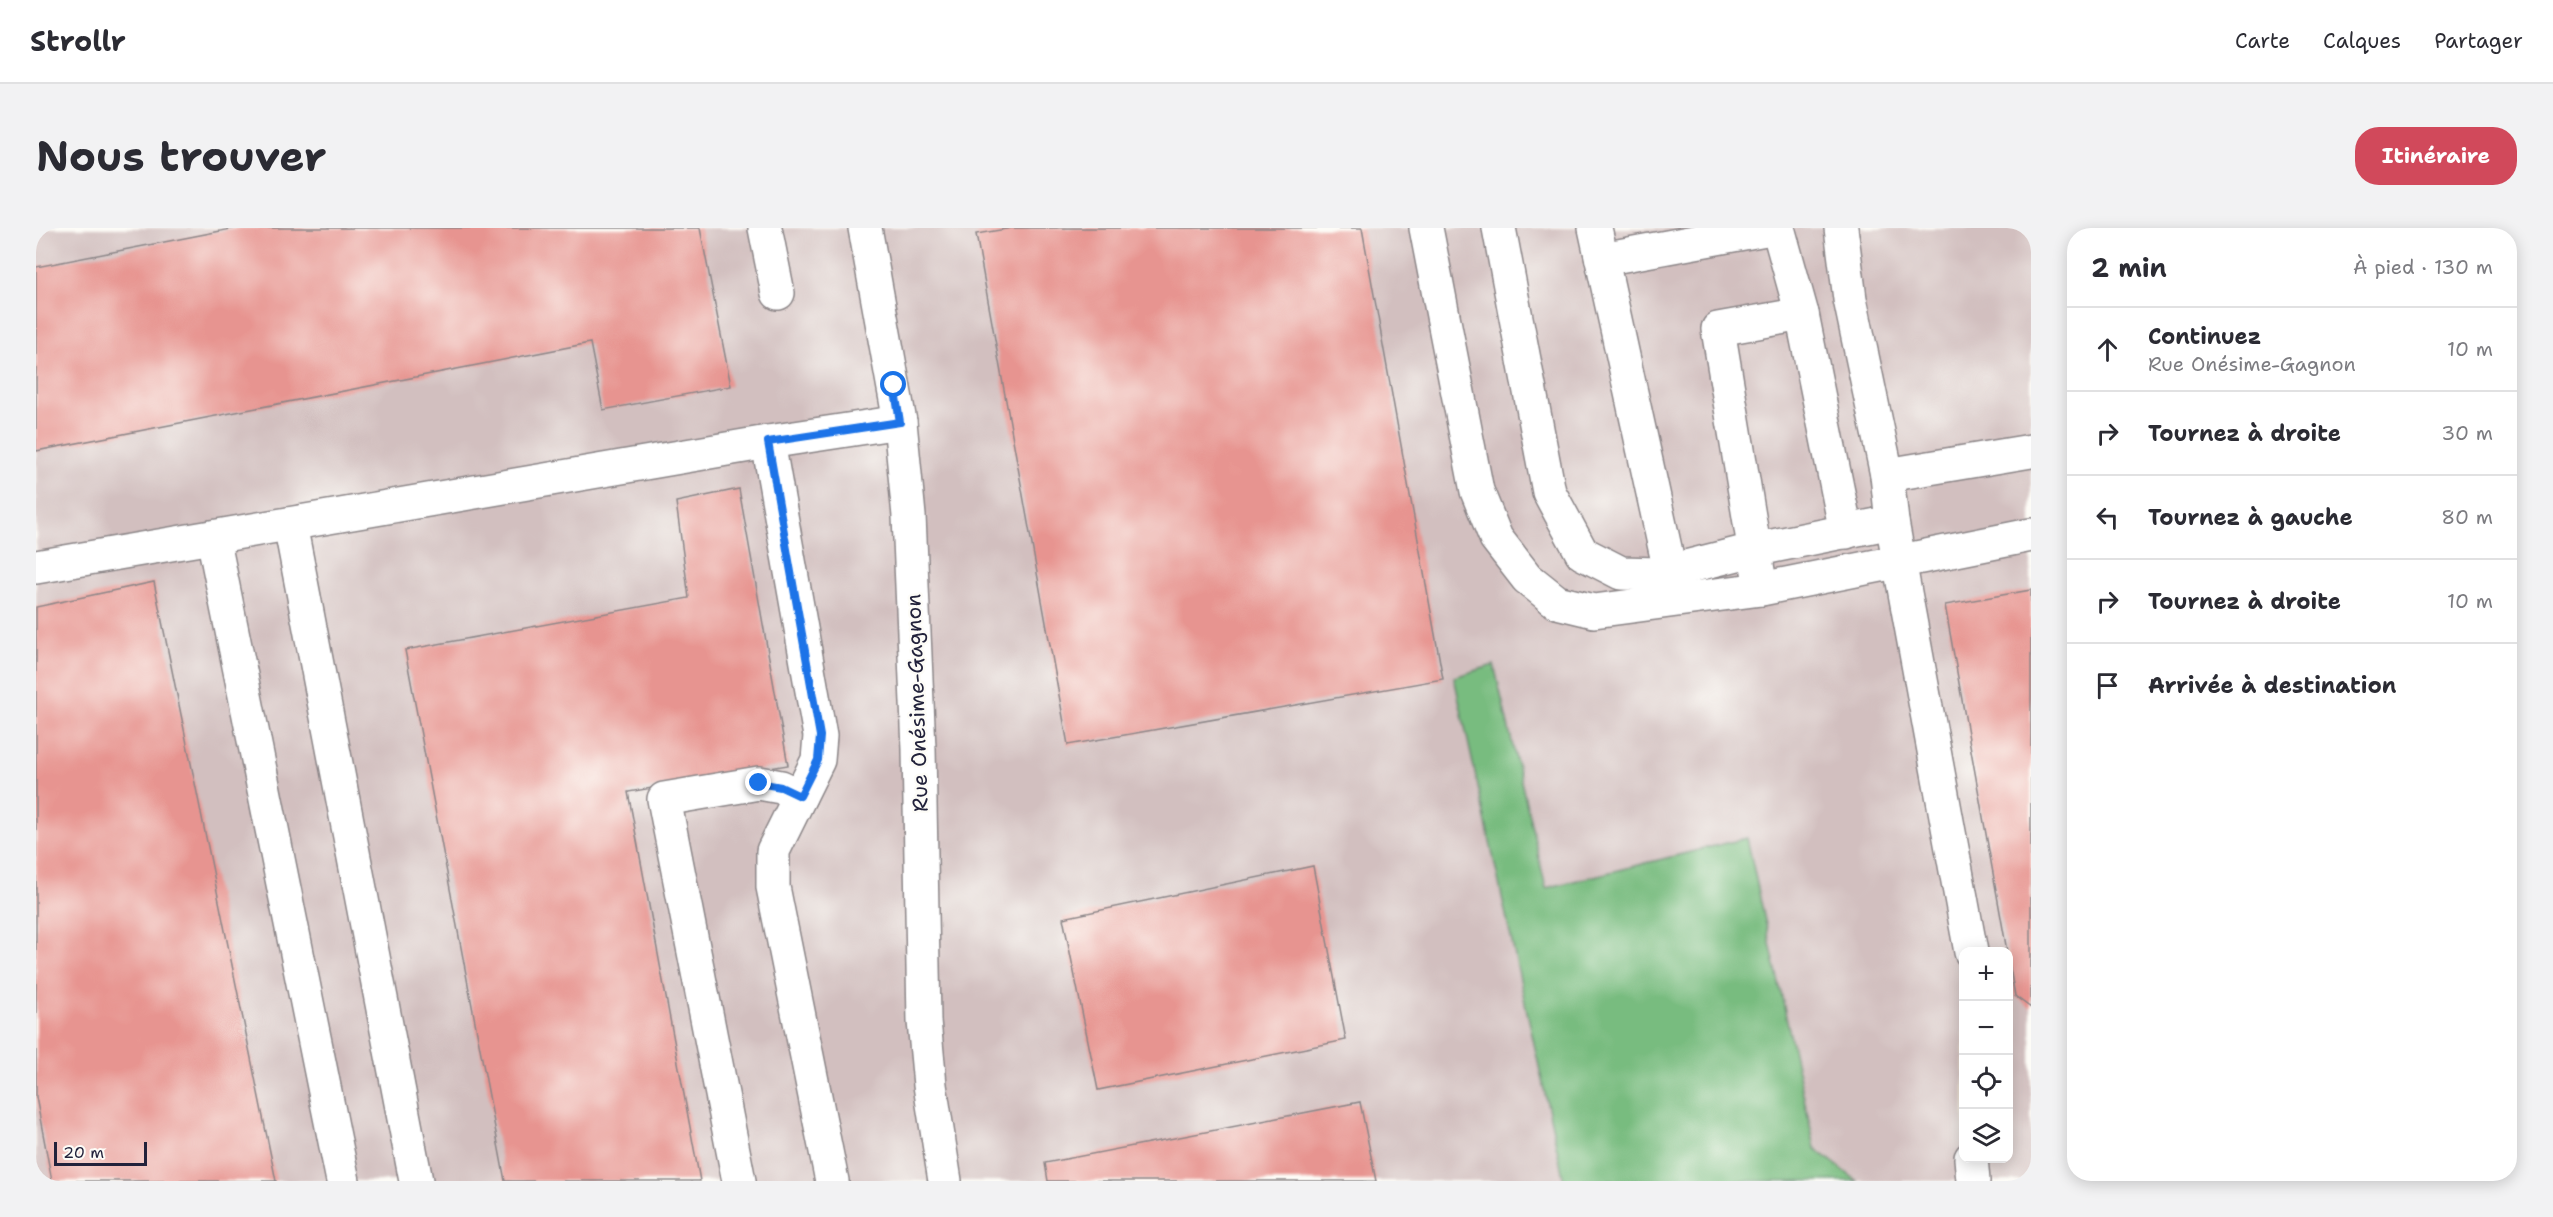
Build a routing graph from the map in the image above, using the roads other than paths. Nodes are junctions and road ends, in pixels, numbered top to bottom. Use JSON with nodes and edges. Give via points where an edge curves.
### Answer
{"nodes":[{"id":1,"x":765,"y":228,"type":"edge"},
{"id":2,"x":865,"y":228,"type":"edge"},
{"id":3,"x":1426,"y":228,"type":"edge"},
{"id":4,"x":1499,"y":228,"type":"edge"},
{"id":5,"x":1771,"y":228,"type":"edge"},
{"id":6,"x":1778,"y":228,"type":"edge"},
{"id":7,"x":1841,"y":228,"type":"edge"},
{"id":8,"x":1598,"y":243,"type":"edge"},
{"id":9,"x":778,"y":293,"type":"dead end"},
{"id":10,"x":1802,"y":314,"type":"junction"},
{"id":11,"x":900,"y":422,"type":"junction"},
{"id":12,"x":768,"y":442,"type":"junction"},
{"id":13,"x":2031,"y":451,"type":"edge"},
{"id":14,"x":1887,"y":475,"type":"junction"},
{"id":15,"x":1892,"y":522,"type":"junction"},
{"id":16,"x":290,"y":524,"type":"junction"},
{"id":17,"x":1846,"y":532,"type":"junction"},
{"id":18,"x":2031,"y":535,"type":"edge"},
{"id":19,"x":213,"y":537,"type":"junction"},
{"id":20,"x":1753,"y":550,"type":"junction"},
{"id":21,"x":1899,"y":560,"type":"junction"},
{"id":22,"x":36,"y":567,"type":"edge"},
{"id":23,"x":1670,"y":571,"type":"junction"},
{"id":24,"x":1621,"y":573,"type":"junction"},
{"id":25,"x":1761,"y":589,"type":"junction"},
{"id":26,"x":1616,"y":608,"type":"junction"},
{"id":27,"x":800,"y":796,"type":"junction"},
{"id":28,"x":1970,"y":947,"type":"edge"},
{"id":29,"x":343,"y":1181,"type":"edge"},
{"id":30,"x":416,"y":1181,"type":"edge"},
{"id":31,"x":739,"y":1181,"type":"edge"},
{"id":32,"x":832,"y":1181,"type":"edge"},
{"id":33,"x":945,"y":1181,"type":"edge"}],
"edges":[{"from":1,"to":9,"type":"street"},
{"from":2,"to":11,"type":"street","name":"Rue Onésime-Gagnon"},
{"from":3,"to":26,"type":"street","via":[[1477,491],[1496,538],[1527,578],[1557,602],[1594,611]]},
{"from":4,"to":24,"type":"street","via":[[1549,492],[1582,553]]},
{"from":5,"to":8,"type":"street"},
{"from":6,"to":10,"type":"street"},
{"from":7,"to":14,"type":"street","via":[[1850,299]]},
{"from":8,"to":23,"type":"street"},
{"from":10,"to":17,"type":"street"},
{"from":10,"to":20,"type":"street","via":[[1718,329]]},
{"from":11,"to":12,"type":"street"},
{"from":11,"to":33,"type":"street","name":"Rue Onésime-Gagnon","via":[[914,597],[924,1030]]},
{"from":12,"to":16,"type":"street"},
{"from":12,"to":27,"type":"street","via":[[820,736],[818,760]]},
{"from":13,"to":14,"type":"street"},
{"from":14,"to":15,"type":"street"},
{"from":15,"to":17,"type":"street"},
{"from":15,"to":21,"type":"street"},
{"from":16,"to":19,"type":"street"},
{"from":16,"to":30,"type":"street"},
{"from":17,"to":20,"type":"street"},
{"from":18,"to":21,"type":"street"},
{"from":19,"to":22,"type":"street"},
{"from":19,"to":29,"type":"street"},
{"from":20,"to":23,"type":"street"},
{"from":20,"to":25,"type":"street"},
{"from":21,"to":25,"type":"street"},
{"from":21,"to":28,"type":"street"},
{"from":23,"to":24,"type":"street"},
{"from":24,"to":26,"type":"street"},
{"from":25,"to":26,"type":"street"},
{"from":27,"to":31,"type":"street","via":[[759,783],[664,800]]},
{"from":27,"to":32,"type":"street","via":[[773,850],[773,887]]}]}
